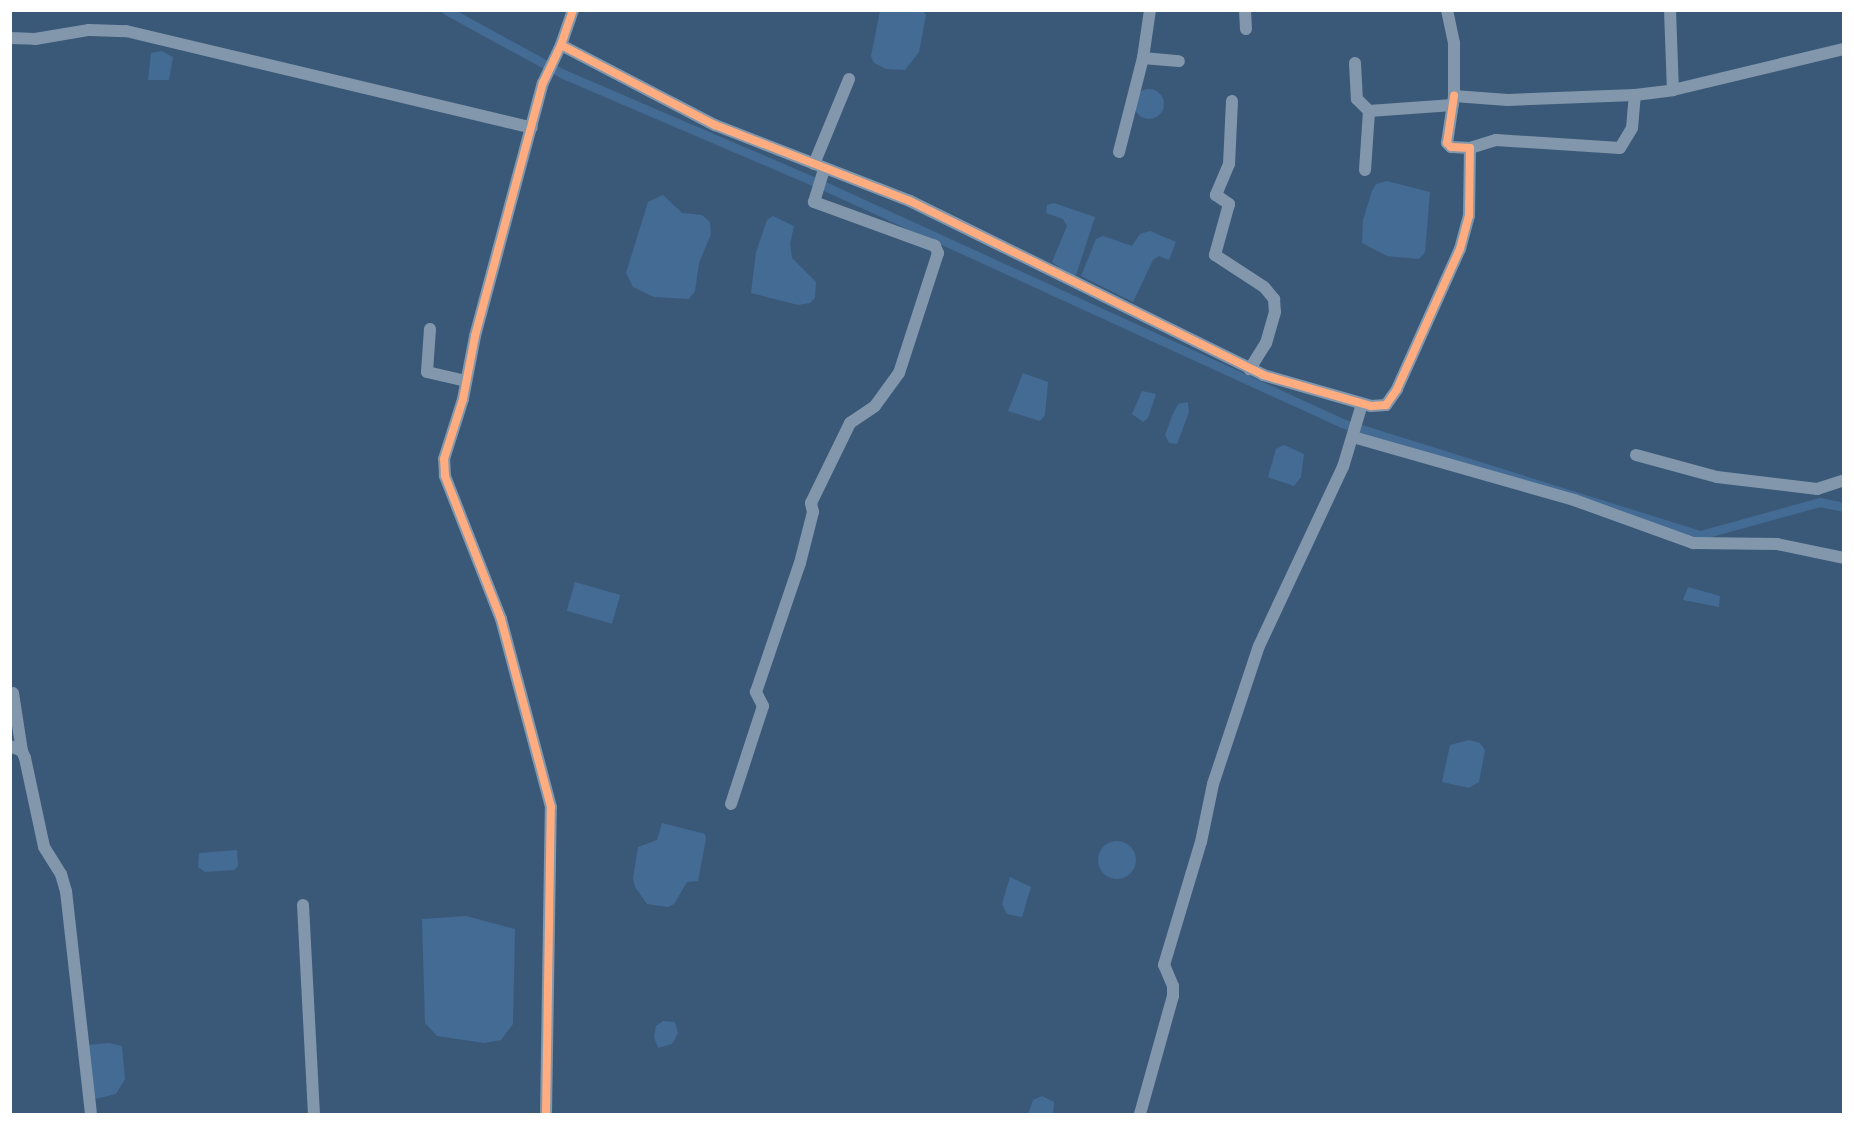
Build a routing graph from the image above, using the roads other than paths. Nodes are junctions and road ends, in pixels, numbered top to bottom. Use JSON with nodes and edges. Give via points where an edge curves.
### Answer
{"nodes":[{"id":1,"x":573,"y":10,"type":"edge"},
{"id":2,"x":1150,"y":10,"type":"edge"},
{"id":3,"x":1245,"y":10,"type":"edge"},
{"id":4,"x":1447,"y":10,"type":"edge"},
{"id":5,"x":1670,"y":10,"type":"edge"},
{"id":6,"x":1246,"y":29,"type":"dead end"},
{"id":7,"x":10,"y":38,"type":"edge"},
{"id":8,"x":560,"y":47,"type":"junction"},
{"id":9,"x":1844,"y":49,"type":"edge"},
{"id":10,"x":1143,"y":58,"type":"junction"},
{"id":11,"x":1179,"y":61,"type":"dead end"},
{"id":12,"x":1354,"y":63,"type":"dead end"},
{"id":13,"x":849,"y":79,"type":"dead end"},
{"id":14,"x":1673,"y":90,"type":"junction"},
{"id":15,"x":1635,"y":95,"type":"junction"},
{"id":16,"x":1454,"y":100,"type":"junction"},
{"id":17,"x":1232,"y":101,"type":"dead end"},
{"id":18,"x":1369,"y":111,"type":"junction"},
{"id":19,"x":532,"y":128,"type":"junction"},
{"id":20,"x":1470,"y":148,"type":"junction"},
{"id":21,"x":1119,"y":152,"type":"dead end"},
{"id":22,"x":1365,"y":170,"type":"dead end"},
{"id":23,"x":819,"y":175,"type":"junction"},
{"id":24,"x":430,"y":328,"type":"dead end"},
{"id":25,"x":1250,"y":369,"type":"junction"},
{"id":26,"x":466,"y":381,"type":"junction"},
{"id":27,"x":1360,"y":410,"type":"junction"},
{"id":28,"x":1354,"y":434,"type":"junction"},
{"id":29,"x":1636,"y":455,"type":"dead end"},
{"id":30,"x":1844,"y":480,"type":"edge"},
{"id":31,"x":1844,"y":558,"type":"edge"},
{"id":32,"x":13,"y":693,"type":"dead end"},
{"id":33,"x":16,"y":748,"type":"edge"},
{"id":34,"x":731,"y":804,"type":"dead end"},
{"id":35,"x":303,"y":905,"type":"dead end"},
{"id":36,"x":91,"y":1114,"type":"edge"},
{"id":37,"x":314,"y":1114,"type":"edge"},
{"id":38,"x":546,"y":1114,"type":"edge"},
{"id":39,"x":1140,"y":1114,"type":"edge"}],
"edges":[{"from":1,"to":8,"type":"street"},
{"from":2,"to":10,"type":"street"},
{"from":3,"to":6,"type":"street"},
{"from":4,"to":16,"type":"street","via":[[1454,43]]},
{"from":5,"to":14,"type":"street"},
{"from":7,"to":19,"type":"street","via":[[35,39],[89,30],[126,31]]},
{"from":8,"to":19,"type":"street","via":[[543,83]]},
{"from":8,"to":23,"type":"street"},
{"from":9,"to":14,"type":"street"},
{"from":10,"to":11,"type":"street"},
{"from":10,"to":21,"type":"street"},
{"from":12,"to":18,"type":"street","via":[[1357,99]]},
{"from":13,"to":23,"type":"street"},
{"from":14,"to":15,"type":"street"},
{"from":15,"to":16,"type":"street"},
{"from":15,"to":20,"type":"street","via":[[1632,129],[1620,148],[1496,140]]},
{"from":16,"to":18,"type":"street"},
{"from":16,"to":20,"type":"street","via":[[1447,142],[1451,147]]},
{"from":17,"to":25,"type":"street","via":[[1229,164],[1216,195],[1229,204],[1215,255],[1264,286],[1274,299],[1275,312],[1266,343]]},
{"from":18,"to":22,"type":"street"},
{"from":19,"to":26,"type":"street"},
{"from":20,"to":27,"type":"street","via":[[1469,216],[1460,249],[1397,388],[1386,405]]},
{"from":23,"to":25,"type":"street","via":[[910,201]]},
{"from":23,"to":34,"type":"street","via":[[814,202],[935,246],[938,253],[899,373],[875,406],[850,423],[811,503],[813,512],[800,563],[756,692],[763,706]]},
{"from":24,"to":26,"type":"street","via":[[427,372]]},
{"from":25,"to":27,"type":"street"},
{"from":26,"to":38,"type":"street","via":[[444,459],[445,476],[501,619],[551,807]]},
{"from":27,"to":28,"type":"street"},
{"from":28,"to":31,"type":"street","via":[[1574,500],[1693,543],[1777,544]]},
{"from":28,"to":39,"type":"street","via":[[1259,645],[1213,784],[1201,842],[1164,965],[1173,996]]},
{"from":29,"to":30,"type":"street","via":[[1717,477],[1817,489]]},
{"from":32,"to":33,"type":"street"},
{"from":33,"to":36,"type":"street","via":[[44,847],[61,874],[66,891]]},
{"from":35,"to":37,"type":"street"}]}
